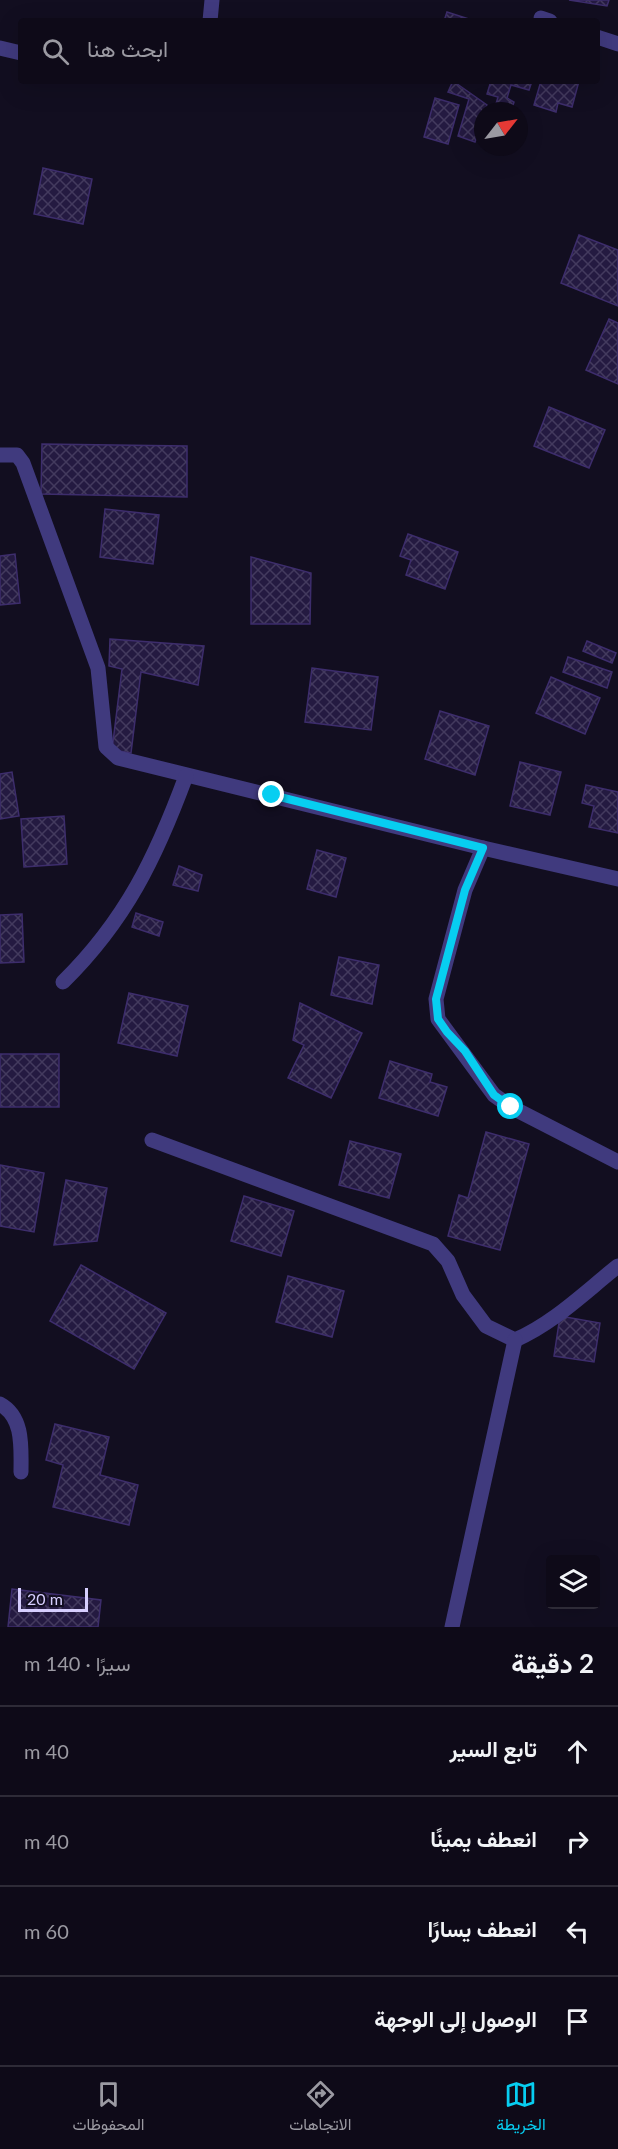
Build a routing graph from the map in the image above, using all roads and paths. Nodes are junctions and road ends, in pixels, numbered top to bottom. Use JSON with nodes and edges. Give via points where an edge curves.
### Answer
{"nodes":[{"id":1,"x":212,"y":0,"type":"edge"},
{"id":2,"x":210,"y":18,"type":"edge"},
{"id":3,"x":600,"y":38,"type":"edge"},
{"id":4,"x":618,"y":44,"type":"edge"},
{"id":5,"x":0,"y":48,"type":"edge"},
{"id":6,"x":18,"y":52,"type":"edge"},
{"id":7,"x":0,"y":455,"type":"edge"},
{"id":8,"x":186,"y":776,"type":"junction"},
{"id":9,"x":483,"y":848,"type":"junction"},
{"id":10,"x":618,"y":879,"type":"edge"},
{"id":11,"x":63,"y":982,"type":"dead end"},
{"id":12,"x":152,"y":1140,"type":"dead end"},
{"id":13,"x":618,"y":1162,"type":"edge"},
{"id":14,"x":618,"y":1266,"type":"edge"},
{"id":15,"x":515,"y":1341,"type":"junction"},
{"id":16,"x":0,"y":1404,"type":"edge"},
{"id":17,"x":21,"y":1472,"type":"dead end"},
{"id":18,"x":452,"y":1627,"type":"edge"}],
"edges":[{"from":1,"to":2,"type":"street"},
{"from":3,"to":4,"type":"street"},
{"from":5,"to":6,"type":"street"},
{"from":7,"to":8,"type":"street","via":[[17,455],[23,463],[76,604],[98,668],[106,747],[126,761]]},
{"from":8,"to":9,"type":"street"},
{"from":8,"to":11,"type":"street","via":[[161,843],[138,888],[92,954]]},
{"from":9,"to":10,"type":"street"},
{"from":9,"to":13,"type":"street","via":[[465,890],[436,999],[438,1019],[494,1095]]},
{"from":12,"to":15,"type":"street","via":[[433,1244],[448,1261],[463,1295],[486,1326]]},
{"from":14,"to":15,"type":"street","via":[[559,1315]]},
{"from":15,"to":18,"type":"street"},
{"from":16,"to":17,"type":"street","via":[[12,1414],[21,1433]]}]}
